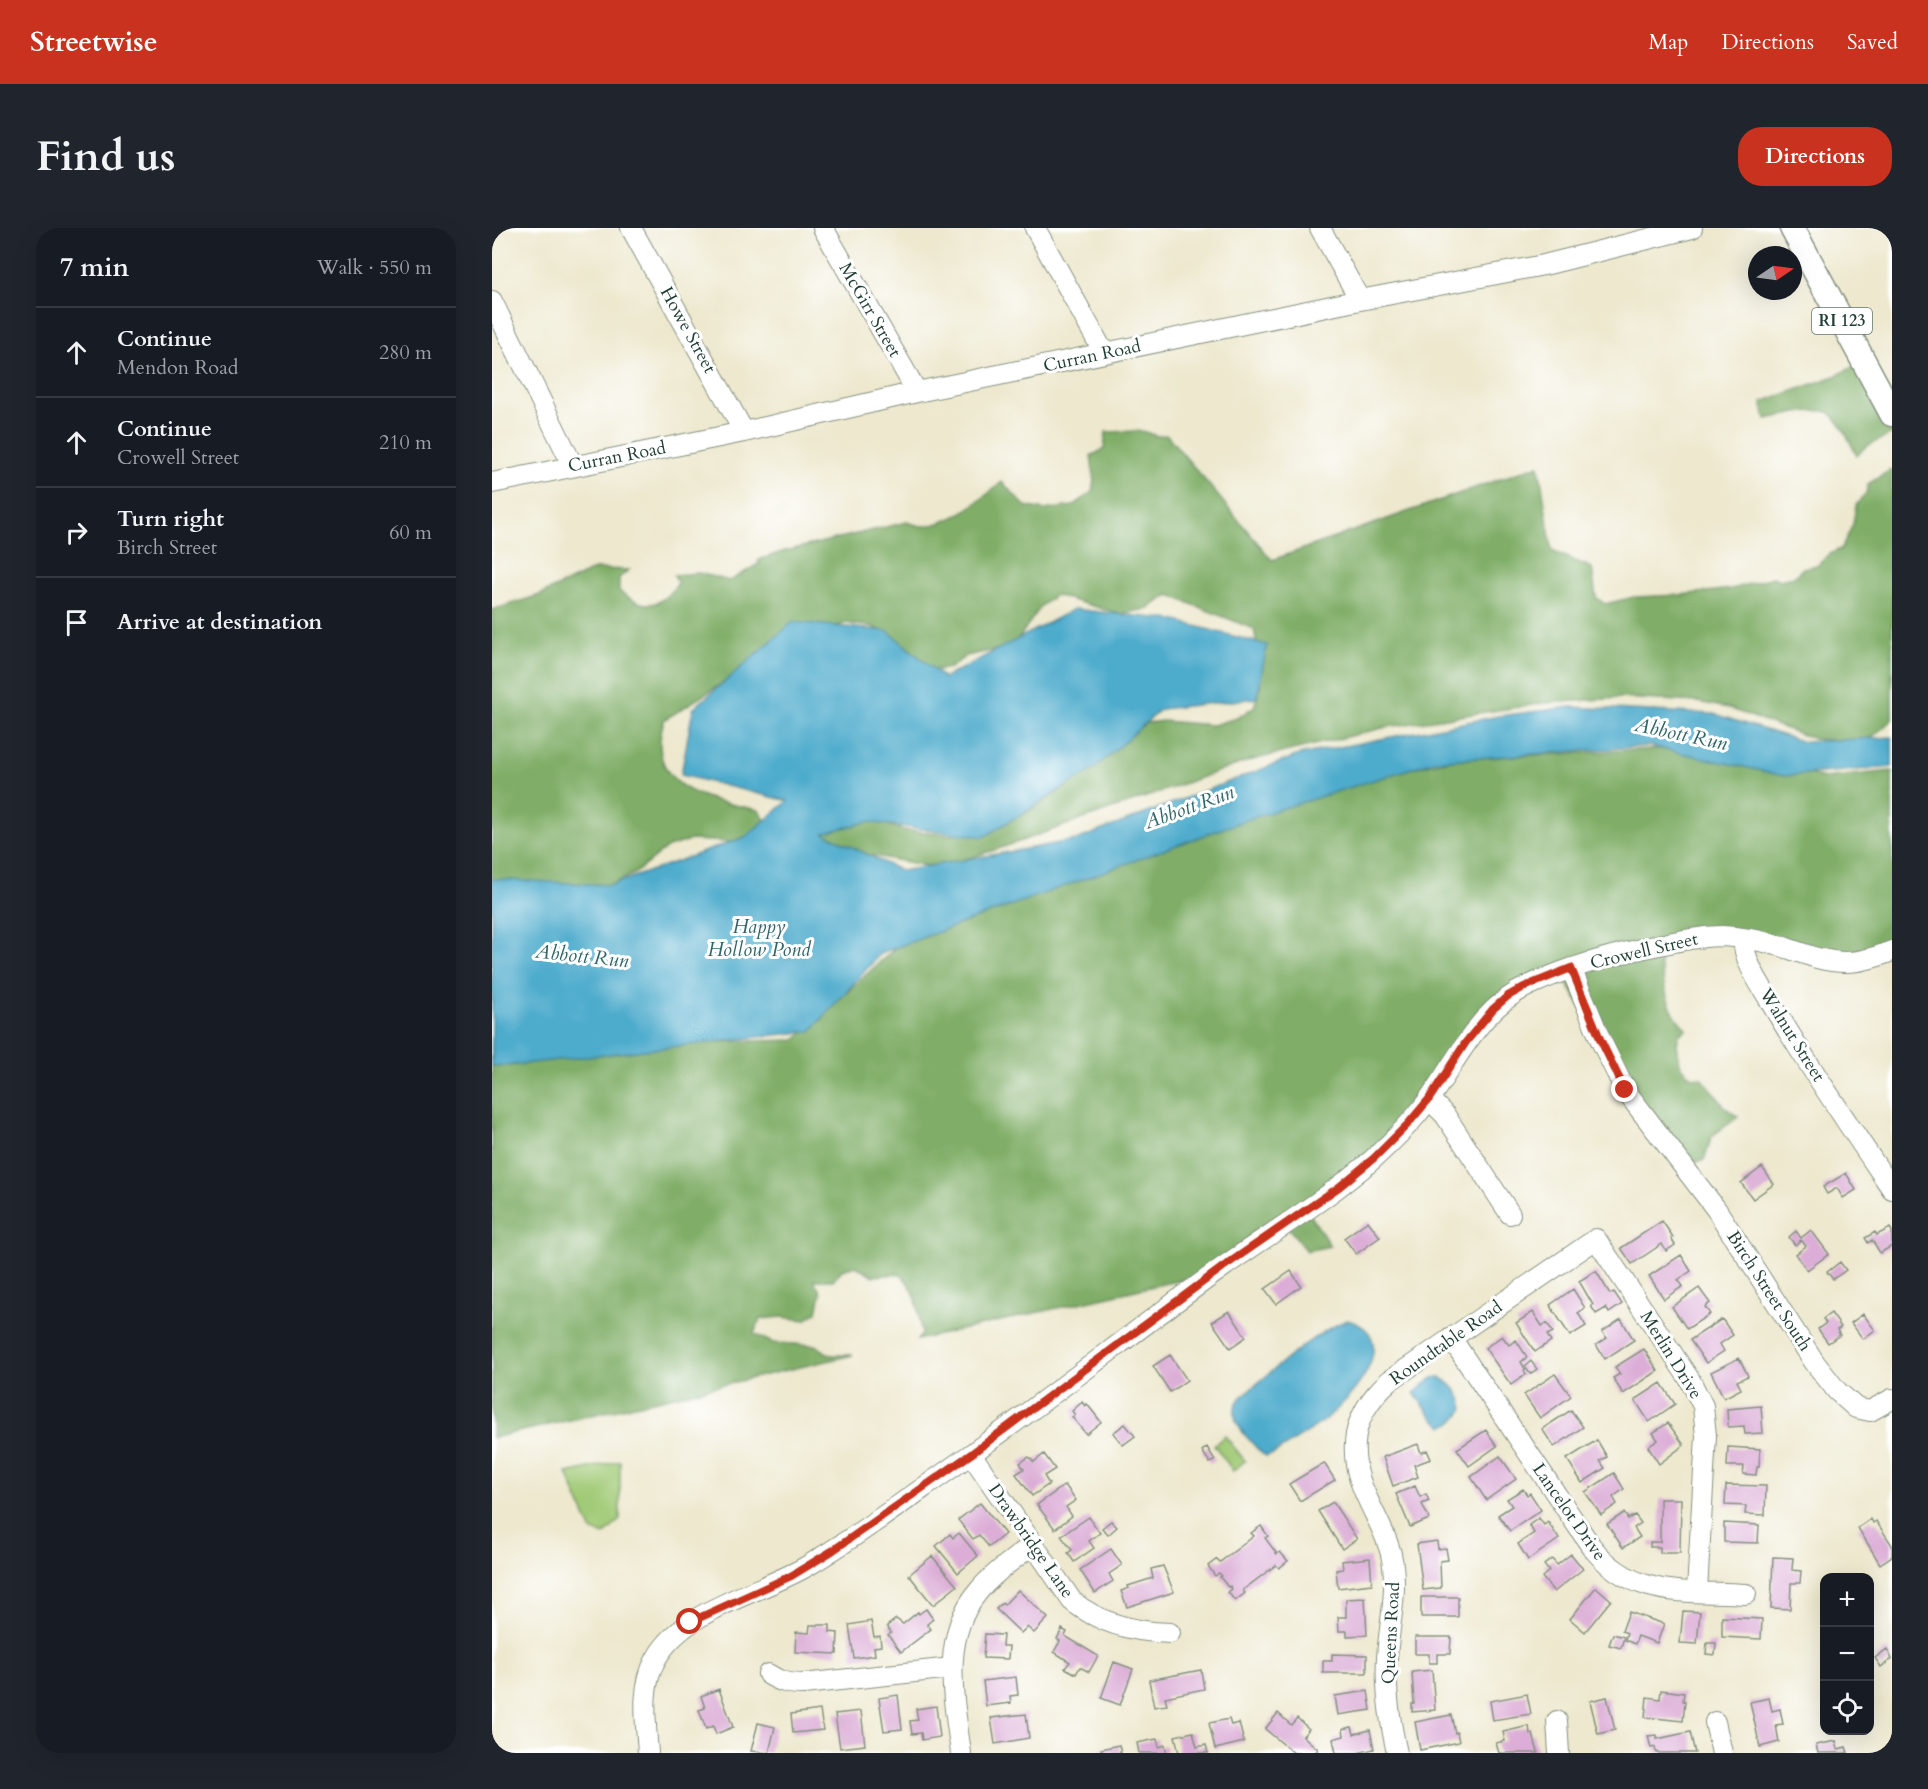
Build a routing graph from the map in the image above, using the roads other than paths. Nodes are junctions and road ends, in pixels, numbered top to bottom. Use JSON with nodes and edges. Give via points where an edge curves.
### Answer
{"nodes":[{"id":1,"x":631,"y":228,"type":"edge"},
{"id":2,"x":823,"y":228,"type":"edge"},
{"id":3,"x":1035,"y":228,"type":"edge"},
{"id":4,"x":1320,"y":228,"type":"edge"},
{"id":5,"x":1692,"y":228,"type":"edge"},
{"id":6,"x":1792,"y":228,"type":"edge"},
{"id":7,"x":1360,"y":300,"type":"junction"},
{"id":8,"x":492,"y":301,"type":"edge"},
{"id":9,"x":1104,"y":353,"type":"junction"},
{"id":10,"x":917,"y":392,"type":"junction"},
{"id":11,"x":1892,"y":414,"type":"edge"},
{"id":12,"x":744,"y":432,"type":"junction"},
{"id":13,"x":573,"y":466,"type":"junction"},
{"id":14,"x":492,"y":483,"type":"edge"},
{"id":15,"x":1743,"y":938,"type":"junction"},
{"id":16,"x":1892,"y":951,"type":"edge"},
{"id":17,"x":1571,"y":968,"type":"junction"},
{"id":18,"x":1429,"y":1099,"type":"junction"},
{"id":19,"x":1892,"y":1189,"type":"edge"},
{"id":20,"x":1510,"y":1214,"type":"dead end"},
{"id":21,"x":1596,"y":1239,"type":"joint"},
{"id":22,"x":1451,"y":1338,"type":"junction"},
{"id":23,"x":1892,"y":1399,"type":"edge"},
{"id":24,"x":971,"y":1454,"type":"junction"},
{"id":25,"x":1360,"y":1483,"type":"joint"},
{"id":26,"x":1032,"y":1545,"type":"junction"},
{"id":27,"x":1697,"y":1591,"type":"junction"},
{"id":28,"x":1746,"y":1594,"type":"dead end"},
{"id":29,"x":1170,"y":1633,"type":"dead end"},
{"id":30,"x":952,"y":1668,"type":"junction"},
{"id":31,"x":768,"y":1674,"type":"dead end"},
{"id":32,"x":1557,"y":1722,"type":"dead end"},
{"id":33,"x":1715,"y":1722,"type":"dead end"},
{"id":34,"x":648,"y":1753,"type":"edge"},
{"id":35,"x":961,"y":1753,"type":"edge"},
{"id":36,"x":1397,"y":1753,"type":"edge"},
{"id":37,"x":1559,"y":1753,"type":"edge"},
{"id":38,"x":1722,"y":1753,"type":"edge"}],
"edges":[{"from":1,"to":12,"type":"street","name":"Howe Street"},
{"from":2,"to":10,"type":"street","name":"McGirr Street"},
{"from":3,"to":9,"type":"street"},
{"from":4,"to":7,"type":"street"},
{"from":5,"to":7,"type":"street","name":"Curran Road","via":[[1544,265]]},
{"from":6,"to":11,"type":"main road","number":"RI 123"},
{"from":7,"to":9,"type":"street","name":"Curran Road"},
{"from":8,"to":13,"type":"street"},
{"from":9,"to":10,"type":"street","name":"Curran Road"},
{"from":10,"to":12,"type":"street","name":"Curran Road"},
{"from":12,"to":13,"type":"street","name":"Curran Road"},
{"from":13,"to":14,"type":"street","name":"Curran Road"},
{"from":15,"to":16,"type":"street","name":"Crowell Street","via":[[1831,961],[1865,960]]},
{"from":15,"to":17,"type":"street","name":"Crowell Street","via":[[1683,940]]},
{"from":15,"to":19,"type":"street","name":"Walnut Street","via":[[1749,966]]},
{"from":17,"to":18,"type":"street","name":"Crowell Street","via":[[1524,987],[1493,1009]]},
{"from":17,"to":23,"type":"street","name":"Birch Street South","via":[[1625,1090],[1716,1209],[1815,1363],[1843,1397],[1863,1411]]},
{"from":18,"to":20,"type":"street","via":[[1445,1115]]},
{"from":18,"to":24,"type":"street","name":"Crowell Street","via":[[1358,1172]]},
{"from":21,"to":22,"type":"street","name":"Roundtable Road"},
{"from":21,"to":27,"type":"street","name":"Merlin Drive","via":[[1690,1380],[1703,1406],[1706,1436]]},
{"from":22,"to":25,"type":"street","name":"Roundtable Road","via":[[1389,1381],[1370,1402],[1355,1440]]},
{"from":22,"to":27,"type":"street","name":"Lancelot Drive","via":[[1600,1558],[1618,1574],[1641,1585]]},
{"from":24,"to":26,"type":"street","name":"Drawbridge Lane"},
{"from":24,"to":34,"type":"street","name":"Crowell Street","via":[[811,1564],[705,1614],[677,1634],[656,1660],[646,1687]]},
{"from":25,"to":36,"type":"street","name":"Queens Road","via":[[1388,1544],[1394,1571],[1387,1682]]},
{"from":26,"to":29,"type":"street","name":"Drawbridge Lane","via":[[1061,1588],[1082,1609],[1132,1628]]},
{"from":26,"to":30,"type":"street","via":[[976,1593],[955,1637]]},
{"from":27,"to":28,"type":"street","name":"Lancelot Drive"},
{"from":30,"to":31,"type":"street","via":[[803,1684],[784,1682]]},
{"from":30,"to":35,"type":"street"},
{"from":32,"to":37,"type":"street"},
{"from":33,"to":38,"type":"street"}]}
